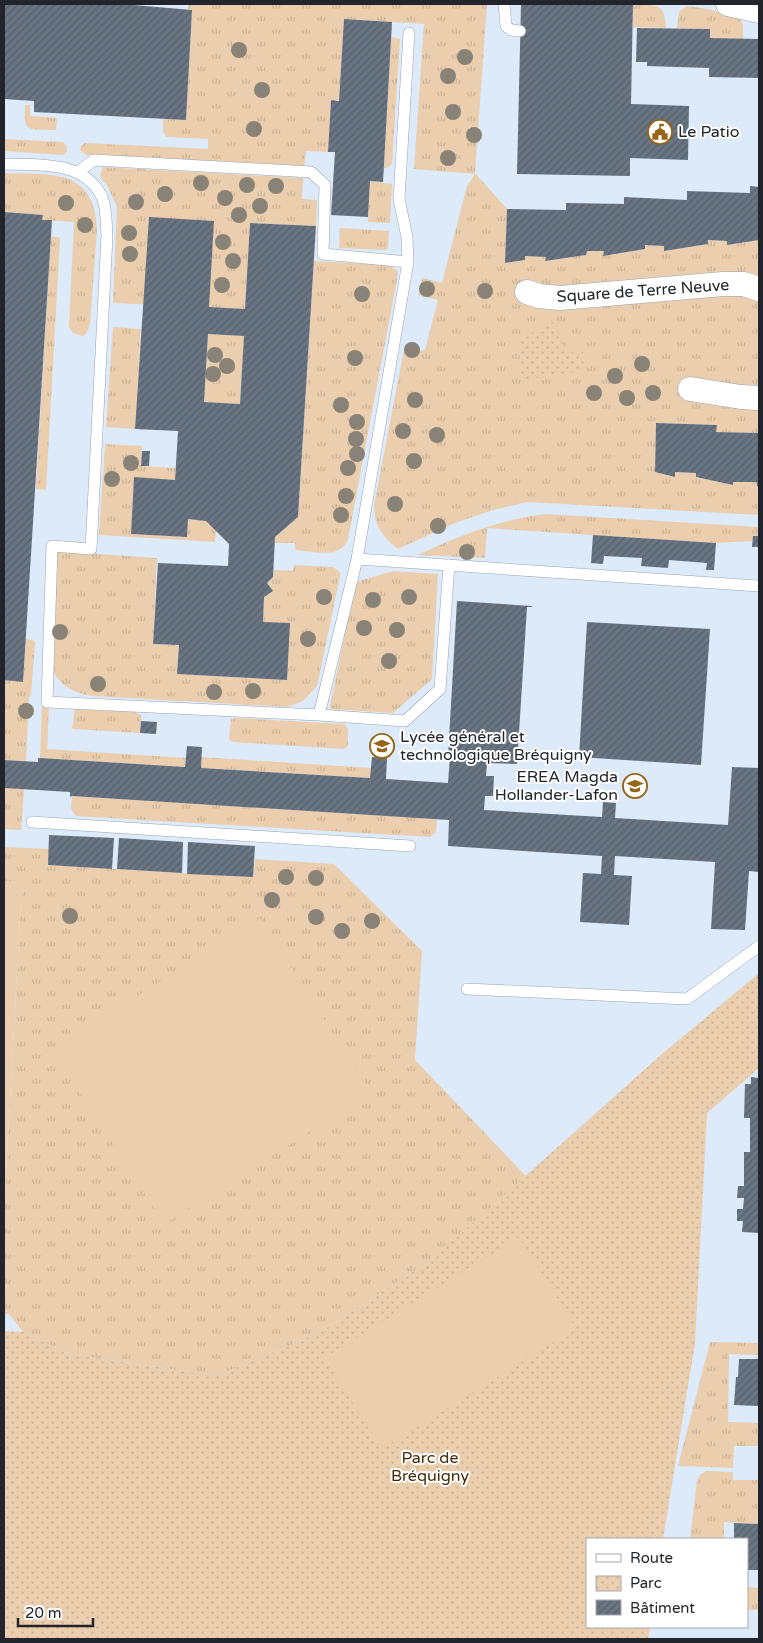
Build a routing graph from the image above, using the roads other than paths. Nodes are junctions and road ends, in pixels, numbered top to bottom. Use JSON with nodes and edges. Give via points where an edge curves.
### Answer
{"nodes":[{"id":1,"x":504,"y":4,"type":"edge"},
{"id":2,"x":728,"y":4,"type":"edge"},
{"id":3,"x":759,"y":11,"type":"edge"},
{"id":4,"x":520,"y":31,"type":"dead end"},
{"id":5,"x":409,"y":33,"type":"dead end"},
{"id":6,"x":4,"y":164,"type":"edge"},
{"id":7,"x":78,"y":172,"type":"junction"},
{"id":8,"x":408,"y":262,"type":"junction"},
{"id":9,"x":759,"y":289,"type":"edge"},
{"id":10,"x":527,"y":292,"type":"dead end"},
{"id":11,"x":690,"y":388,"type":"dead end"},
{"id":12,"x":759,"y":398,"type":"edge"},
{"id":13,"x":357,"y":559,"type":"junction"},
{"id":14,"x":450,"y":566,"type":"junction"},
{"id":15,"x":759,"y":586,"type":"edge"},
{"id":16,"x":319,"y":715,"type":"junction"},
{"id":17,"x":32,"y":822,"type":"dead end"},
{"id":18,"x":410,"y":846,"type":"dead end"},
{"id":19,"x":759,"y":946,"type":"edge"},
{"id":20,"x":468,"y":989,"type":"dead end"}],
"edges":[{"from":1,"to":4,"type":"lane","via":[[506,26]]},
{"from":2,"to":3,"type":"street"},
{"from":5,"to":8,"type":"lane","via":[[399,200],[407,237]]},
{"from":6,"to":7,"type":"lane","via":[[50,166]]},
{"from":7,"to":8,"type":"lane","via":[[94,160],[311,172],[325,185],[323,254]]},
{"from":7,"to":16,"type":"lane","via":[[93,184],[103,199],[107,236],[91,549],[52,546],[47,702]]},
{"from":8,"to":13,"type":"lane"},
{"from":9,"to":10,"type":"street","name":"Square de Terre Neuve","via":[[744,284],[723,284],[560,298]]},
{"from":11,"to":12,"type":"street"},
{"from":13,"to":14,"type":"lane"},
{"from":13,"to":16,"type":"lane"},
{"from":14,"to":15,"type":"lane"},
{"from":14,"to":16,"type":"lane","via":[[440,689],[405,721]]},
{"from":17,"to":18,"type":"lane"},
{"from":19,"to":20,"type":"lane","via":[[687,999]]}]}
